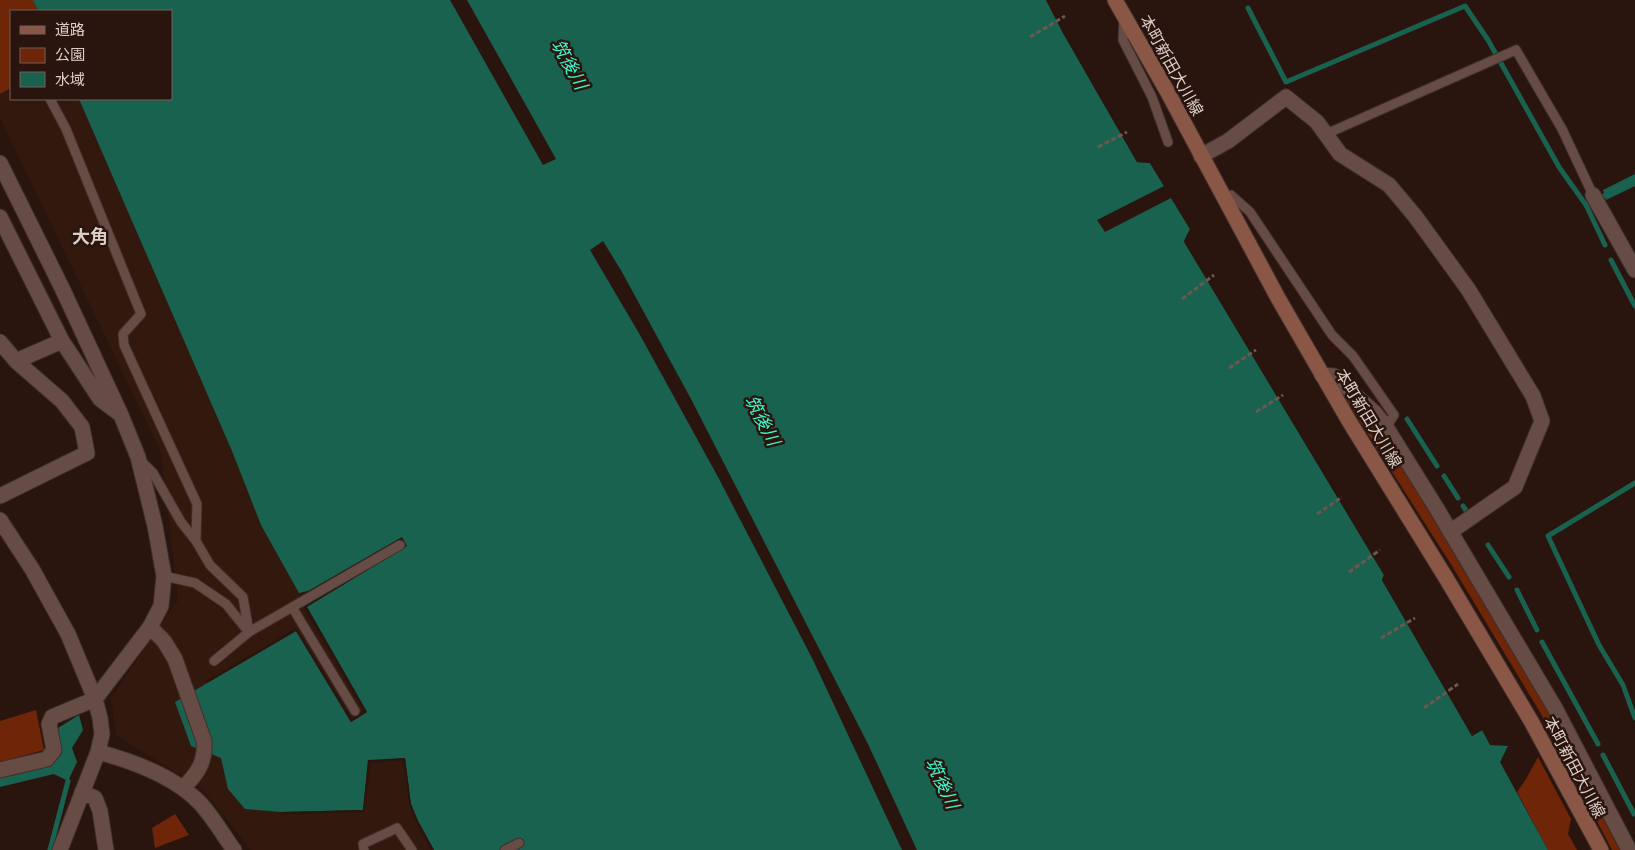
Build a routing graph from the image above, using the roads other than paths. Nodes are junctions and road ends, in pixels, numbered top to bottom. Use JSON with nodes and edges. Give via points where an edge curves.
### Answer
{"nodes":[{"id":1,"x":1115,"y":0,"type":"edge"},
{"id":2,"x":1124,"y":15,"type":"junction"},
{"id":3,"x":51,"y":100,"type":"edge"},
{"id":4,"x":1326,"y":134,"type":"junction"},
{"id":5,"x":1168,"y":142,"type":"dead end"},
{"id":6,"x":1202,"y":156,"type":"junction"},
{"id":7,"x":0,"y":163,"type":"edge"},
{"id":8,"x":1593,"y":195,"type":"joint"},
{"id":9,"x":1223,"y":197,"type":"junction"},
{"id":10,"x":0,"y":217,"type":"edge"},
{"id":11,"x":1635,"y":270,"type":"edge"},
{"id":12,"x":62,"y":341,"type":"junction"},
{"id":13,"x":0,"y":342,"type":"edge"},
{"id":14,"x":16,"y":361,"type":"junction"},
{"id":15,"x":1322,"y":375,"type":"junction"},
{"id":16,"x":121,"y":415,"type":"junction"},
{"id":17,"x":1386,"y":427,"type":"junction"},
{"id":18,"x":138,"y":457,"type":"junction"},
{"id":19,"x":0,"y":496,"type":"edge"},
{"id":20,"x":0,"y":520,"type":"edge"},
{"id":21,"x":1450,"y":532,"type":"junction"},
{"id":22,"x":196,"y":540,"type":"junction"},
{"id":23,"x":400,"y":545,"type":"dead end"},
{"id":24,"x":164,"y":576,"type":"junction"},
{"id":25,"x":292,"y":608,"type":"junction"},
{"id":26,"x":150,"y":627,"type":"junction"},
{"id":27,"x":249,"y":632,"type":"junction"},
{"id":28,"x":214,"y":661,"type":"dead end"},
{"id":29,"x":95,"y":699,"type":"junction"},
{"id":30,"x":355,"y":710,"type":"dead end"},
{"id":31,"x":98,"y":752,"type":"junction"},
{"id":32,"x":0,"y":770,"type":"edge"},
{"id":33,"x":183,"y":788,"type":"junction"},
{"id":34,"x":82,"y":792,"type":"junction"},
{"id":35,"x":519,"y":843,"type":"dead end"},
{"id":36,"x":60,"y":850,"type":"edge"},
{"id":37,"x":106,"y":850,"type":"edge"},
{"id":38,"x":234,"y":850,"type":"edge"},
{"id":39,"x":364,"y":850,"type":"edge"},
{"id":40,"x":412,"y":850,"type":"edge"},
{"id":41,"x":505,"y":850,"type":"edge"},
{"id":42,"x":1600,"y":850,"type":"edge"},
{"id":43,"x":1629,"y":850,"type":"edge"}],
"edges":[{"from":1,"to":2,"type":"main road","name":"本町新田大川線"},
{"from":2,"to":5,"type":"lane","via":[[1123,40],[1152,96]]},
{"from":2,"to":6,"type":"main road","name":"本町新田大川線"},
{"from":3,"to":22,"type":"lane","via":[[66,129],[142,314],[123,334],[124,345],[197,504]]},
{"from":4,"to":6,"type":"street","via":[[1317,122],[1286,96]]},
{"from":4,"to":8,"type":"lane","via":[[1516,50],[1562,129]]},
{"from":4,"to":21,"type":"street","via":[[1340,154],[1389,185],[1415,216],[1451,264],[1533,396],[1542,421],[1515,487]]},
{"from":6,"to":9,"type":"main road","name":"本町新田大川線"},
{"from":7,"to":16,"type":"street"},
{"from":8,"to":11,"type":"street"},
{"from":9,"to":15,"type":"main road","name":"本町新田大川線"},
{"from":9,"to":17,"type":"lane","via":[[1232,195],[1250,212],[1332,335],[1353,356],[1394,415]]},
{"from":10,"to":12,"type":"street"},
{"from":12,"to":14,"type":"street"},
{"from":12,"to":16,"type":"street","via":[[100,399]]},
{"from":13,"to":14,"type":"street"},
{"from":14,"to":19,"type":"street","via":[[62,400],[82,427],[87,453]]},
{"from":15,"to":17,"type":"street","via":[[1334,376]]},
{"from":15,"to":42,"type":"main road","name":"本町新田大川線","via":[[1521,704]]},
{"from":16,"to":18,"type":"street"},
{"from":17,"to":21,"type":"street"},
{"from":18,"to":22,"type":"lane","via":[[154,473],[181,522]]},
{"from":18,"to":24,"type":"street"},
{"from":20,"to":29,"type":"street","via":[[68,634]]},
{"from":21,"to":43,"type":"street","via":[[1555,708]]},
{"from":22,"to":27,"type":"lane","via":[[210,565],[243,598]]},
{"from":23,"to":25,"type":"lane"},
{"from":24,"to":26,"type":"street","via":[[161,606]]},
{"from":24,"to":27,"type":"lane","via":[[195,583],[226,604]]},
{"from":25,"to":27,"type":"lane"},
{"from":25,"to":30,"type":"lane"},
{"from":26,"to":29,"type":"street"},
{"from":26,"to":33,"type":"street","via":[[171,653],[204,741],[202,765]]},
{"from":27,"to":28,"type":"lane"},
{"from":29,"to":31,"type":"street","via":[[102,734]]},
{"from":29,"to":32,"type":"street","via":[[52,718],[49,724],[54,750],[47,759]]},
{"from":31,"to":33,"type":"street","via":[[119,757]]},
{"from":31,"to":34,"type":"street"},
{"from":33,"to":38,"type":"street","via":[[200,804]]},
{"from":34,"to":36,"type":"street"},
{"from":34,"to":37,"type":"street","via":[[95,798]]},
{"from":35,"to":41,"type":"lane"},
{"from":39,"to":40,"type":"lane","via":[[362,844],[397,828]]}]}
